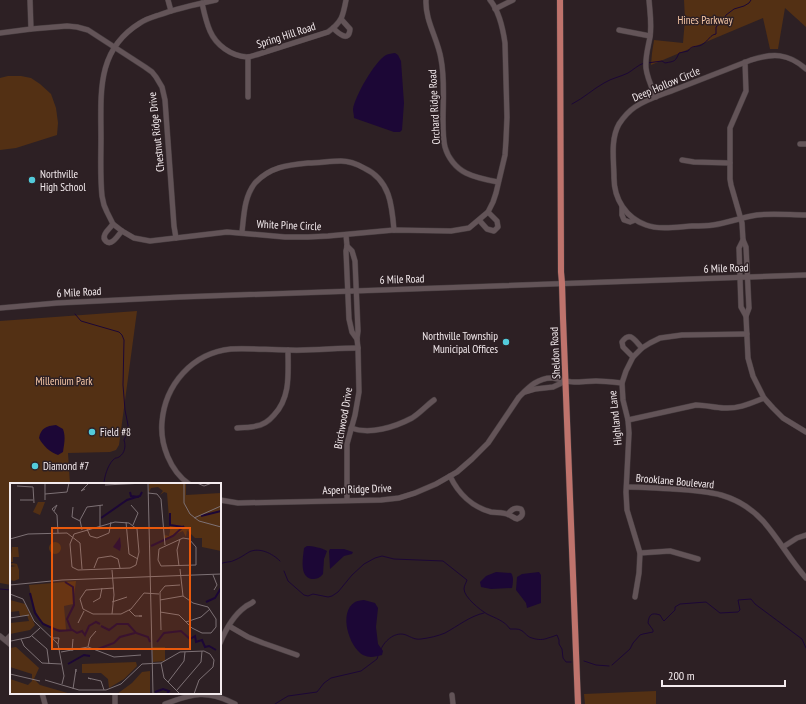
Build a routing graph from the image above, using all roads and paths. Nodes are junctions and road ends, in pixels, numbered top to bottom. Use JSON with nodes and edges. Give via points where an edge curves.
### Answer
{"nodes":[{"id":1,"x":30,"y":0,"type":"edge"},
{"id":2,"x":168,"y":0,"type":"edge"},
{"id":3,"x":216,"y":0,"type":"edge"},
{"id":4,"x":346,"y":0,"type":"edge"},
{"id":5,"x":426,"y":0,"type":"edge"},
{"id":6,"x":490,"y":0,"type":"edge"},
{"id":7,"x":513,"y":0,"type":"edge"},
{"id":8,"x":560,"y":0,"type":"edge"},
{"id":9,"x":649,"y":0,"type":"edge"},
{"id":10,"x":202,"y":3,"type":"junction"},
{"id":11,"x":495,"y":9,"type":"junction"},
{"id":12,"x":171,"y":11,"type":"junction"},
{"id":13,"x":341,"y":19,"type":"junction"},
{"id":14,"x":333,"y":28,"type":"junction"},
{"id":15,"x":31,"y":29,"type":"junction"},
{"id":16,"x":618,"y":30,"type":"dead end"},
{"id":17,"x":0,"y":33,"type":"edge"},
{"id":18,"x":650,"y":36,"type":"junction"},
{"id":19,"x":114,"y":47,"type":"junction"},
{"id":20,"x":248,"y":57,"type":"junction"},
{"id":21,"x":745,"y":62,"type":"junction"},
{"id":22,"x":806,"y":69,"type":"edge"},
{"id":23,"x":248,"y":97,"type":"dead end"},
{"id":24,"x":656,"y":97,"type":"junction"},
{"id":25,"x":800,"y":144,"type":"dead end"},
{"id":26,"x":806,"y":144,"type":"edge"},
{"id":27,"x":682,"y":160,"type":"dead end"},
{"id":28,"x":730,"y":163,"type":"junction"},
{"id":29,"x":498,"y":182,"type":"junction"},
{"id":30,"x":488,"y":212,"type":"junction"},
{"id":31,"x":806,"y":215,"type":"edge"},
{"id":32,"x":740,"y":218,"type":"junction"},
{"id":33,"x":479,"y":220,"type":"junction"},
{"id":34,"x":113,"y":224,"type":"junction"},
{"id":35,"x":394,"y":230,"type":"junction"},
{"id":36,"x":122,"y":231,"type":"junction"},
{"id":37,"x":242,"y":232,"type":"junction"},
{"id":38,"x":346,"y":235,"type":"junction"},
{"id":39,"x":176,"y":238,"type":"junction"},
{"id":40,"x":743,"y":240,"type":"junction"},
{"id":41,"x":348,"y":246,"type":"junction"},
{"id":42,"x":806,"y":274,"type":"edge"},
{"id":43,"x":740,"y":277,"type":"junction"},
{"id":44,"x":747,"y":277,"type":"junction"},
{"id":45,"x":562,"y":283,"type":"junction"},
{"id":46,"x":348,"y":291,"type":"junction"},
{"id":47,"x":356,"y":291,"type":"junction"},
{"id":48,"x":0,"y":308,"type":"edge"},
{"id":49,"x":746,"y":316,"type":"junction"},
{"id":50,"x":747,"y":334,"type":"junction"},
{"id":51,"x":357,"y":339,"type":"junction"},
{"id":52,"x":358,"y":348,"type":"junction"},
{"id":53,"x":642,"y":348,"type":"junction"},
{"id":54,"x":288,"y":350,"type":"junction"},
{"id":55,"x":633,"y":357,"type":"junction"},
{"id":56,"x":566,"y":381,"type":"junction"},
{"id":57,"x":622,"y":383,"type":"junction"},
{"id":58,"x":524,"y":393,"type":"junction"},
{"id":59,"x":764,"y":398,"type":"junction"},
{"id":60,"x":434,"y":400,"type":"dead end"},
{"id":61,"x":628,"y":420,"type":"junction"},
{"id":62,"x":237,"y":428,"type":"dead end"},
{"id":63,"x":351,"y":428,"type":"junction"},
{"id":64,"x":806,"y":432,"type":"edge"},
{"id":65,"x":450,"y":476,"type":"junction"},
{"id":66,"x":186,"y":483,"type":"edge"},
{"id":67,"x":627,"y":487,"type":"junction"},
{"id":68,"x":221,"y":500,"type":"edge"},
{"id":69,"x":347,"y":500,"type":"junction"},
{"id":70,"x":508,"y":514,"type":"dead end"},
{"id":71,"x":806,"y":535,"type":"edge"},
{"id":72,"x":783,"y":547,"type":"junction"},
{"id":73,"x":640,"y":553,"type":"junction"},
{"id":74,"x":698,"y":558,"type":"dead end"},
{"id":75,"x":806,"y":578,"type":"edge"},
{"id":76,"x":635,"y":597,"type":"dead end"},
{"id":77,"x":254,"y":602,"type":"dead end"},
{"id":78,"x":229,"y":626,"type":"junction"},
{"id":79,"x":0,"y":636,"type":"edge"},
{"id":80,"x":10,"y":637,"type":"edge"},
{"id":81,"x":6,"y":640,"type":"junction"},
{"id":82,"x":221,"y":641,"type":"edge"},
{"id":83,"x":10,"y":644,"type":"edge"},
{"id":84,"x":297,"y":655,"type":"dead end"},
{"id":85,"x":42,"y":694,"type":"edge"},
{"id":86,"x":210,"y":694,"type":"edge"},
{"id":87,"x":452,"y":695,"type":"dead end"},
{"id":88,"x":45,"y":704,"type":"edge"},
{"id":89,"x":165,"y":704,"type":"edge"},
{"id":90,"x":235,"y":704,"type":"edge"},
{"id":91,"x":453,"y":704,"type":"edge"},
{"id":92,"x":578,"y":704,"type":"edge"}],
"edges":[{"from":1,"to":15,"type":"street"},
{"from":2,"to":12,"type":"street"},
{"from":3,"to":10,"type":"street","name":"White Pine Circle"},
{"from":4,"to":13,"type":"street","name":"Spring Hill Road"},
{"from":5,"to":29,"type":"street","name":"Orchard Ridge Road","via":[[428,18],[439,48],[443,70],[443,136],[446,148],[450,158],[465,172]]},
{"from":6,"to":11,"type":"street","name":"White Pine Circle"},
{"from":7,"to":11,"type":"street"},
{"from":8,"to":45,"type":"main road","name":"Sheldon Road"},
{"from":9,"to":18,"type":"street"},
{"from":10,"to":12,"type":"street","name":"White Pine Circle"},
{"from":10,"to":20,"type":"street","name":"Spring Hill Road","via":[[214,38],[229,52]]},
{"from":11,"to":29,"type":"street","name":"White Pine Circle","via":[[504,34],[506,70],[506,140]]},
{"from":12,"to":19,"type":"street","name":"White Pine Circle","via":[[139,23]]},
{"from":13,"to":14,"type":"street","name":"Spring Hill Road"},
{"from":13,"to":14,"type":"street","via":[[350,29],[350,33],[342,36]]},
{"from":14,"to":20,"type":"street","name":"Spring Hill Road","via":[[328,32]]},
{"from":15,"to":17,"type":"street","name":"Chestnut Ridge Drive"},
{"from":15,"to":19,"type":"street","name":"Chestnut Ridge Drive","via":[[78,27],[92,32]]},
{"from":16,"to":18,"type":"street"},
{"from":18,"to":24,"type":"street","via":[[646,68]]},
{"from":19,"to":34,"type":"street","name":"White Pine Circle","via":[[107,61],[101,93],[102,196]]},
{"from":19,"to":39,"type":"street","name":"Chestnut Ridge Drive","via":[[152,72],[162,87]]},
{"from":20,"to":23,"type":"street"},
{"from":21,"to":22,"type":"street","name":"Deep Hollow Circle","via":[[777,55],[799,62]]},
{"from":21,"to":24,"type":"street","name":"Deep Hollow Circle"},
{"from":21,"to":28,"type":"street","via":[[746,91],[730,128]]},
{"from":24,"to":32,"type":"street","name":"Deep Hollow Circle","via":[[632,109],[616,131],[614,185],[622,207],[635,220],[655,227],[712,226]]},
{"from":25,"to":26,"type":"street"},
{"from":27,"to":28,"type":"street"},
{"from":28,"to":32,"type":"street","via":[[731,185]]},
{"from":29,"to":30,"type":"street","name":"White Pine Circle"},
{"from":30,"to":33,"type":"street","name":"White Pine Circle"},
{"from":30,"to":33,"type":"street","via":[[497,221],[498,227],[494,231],[488,230]]},
{"from":31,"to":32,"type":"street","name":"Deep Hollow Circle","via":[[758,215]]},
{"from":32,"to":40,"type":"street"},
{"from":33,"to":35,"type":"street","name":"White Pine Circle","via":[[468,228],[451,231]]},
{"from":34,"to":36,"type":"street","name":"White Pine Circle"},
{"from":34,"to":36,"type":"street","via":[[105,233],[106,241],[113,242]]},
{"from":35,"to":37,"type":"street","via":[[390,198],[381,182],[367,169],[341,161],[285,166],[266,174],[251,189],[244,209]]},
{"from":35,"to":38,"type":"street","name":"White Pine Circle"},
{"from":36,"to":39,"type":"street","name":"White Pine Circle","via":[[143,240]]},
{"from":37,"to":38,"type":"street","name":"White Pine Circle","via":[[297,238]]},
{"from":37,"to":39,"type":"street","name":"White Pine Circle"},
{"from":38,"to":41,"type":"street"},
{"from":40,"to":43,"type":"street","via":[[739,248]]},
{"from":40,"to":44,"type":"street","via":[[746,247]]},
{"from":41,"to":46,"type":"street","name":"Birchwood Drive"},
{"from":41,"to":47,"type":"street","via":[[355,261]]},
{"from":42,"to":44,"type":"street","name":"6 Mile Road"},
{"from":43,"to":44,"type":"street","name":"6 Mile Road"},
{"from":43,"to":45,"type":"street","name":"6 Mile Road"},
{"from":43,"to":49,"type":"street","via":[[741,307]]},
{"from":44,"to":49,"type":"street","via":[[749,308]]},
{"from":45,"to":47,"type":"street","name":"6 Mile Road"},
{"from":45,"to":56,"type":"main road","name":"Sheldon Road"},
{"from":46,"to":47,"type":"street","name":"6 Mile Road"},
{"from":46,"to":48,"type":"street","name":"6 Mile Road","via":[[57,303]]},
{"from":46,"to":51,"type":"street","name":"Birchwood Drive","via":[[349,319],[352,332]]},
{"from":47,"to":51,"type":"street","name":"Birchwood Drive"},
{"from":49,"to":50,"type":"street"},
{"from":50,"to":53,"type":"street","name":"Highland Lane","via":[[682,335],[660,338]]},
{"from":50,"to":59,"type":"street","via":[[748,358],[753,376]]},
{"from":51,"to":52,"type":"street","name":"Birchwood Drive"},
{"from":52,"to":54,"type":"street"},
{"from":52,"to":63,"type":"street","name":"Birchwood Drive","via":[[360,392]]},
{"from":53,"to":55,"type":"street","name":"Highland Lane"},
{"from":53,"to":55,"type":"street","via":[[632,337],[624,338],[623,347]]},
{"from":54,"to":62,"type":"street","via":[[286,395],[280,409],[263,424]]},
{"from":54,"to":66,"type":"street","via":[[231,349],[197,361],[180,376],[165,403],[162,437],[169,458]]},
{"from":55,"to":57,"type":"street","name":"Highland Lane"},
{"from":56,"to":57,"type":"street","name":"Aspen Ridge Drive"},
{"from":56,"to":58,"type":"street","via":[[553,387]]},
{"from":56,"to":58,"type":"street","name":"Aspen Ridge Drive","via":[[553,378],[538,381]]},
{"from":56,"to":92,"type":"main road","name":"Sheldon Road"},
{"from":57,"to":61,"type":"street","name":"Highland Lane"},
{"from":58,"to":65,"type":"street","name":"Aspen Ridge Drive","via":[[488,443]]},
{"from":59,"to":61,"type":"street","via":[[741,407],[696,405]]},
{"from":59,"to":64,"type":"street","via":[[783,418]]},
{"from":60,"to":63,"type":"street","via":[[411,418],[391,426],[367,430]]},
{"from":61,"to":67,"type":"street","name":"Highland Lane"},
{"from":63,"to":69,"type":"street","name":"Birchwood Drive","via":[[346,453]]},
{"from":65,"to":69,"type":"street","name":"Aspen Ridge Drive","via":[[399,498]]},
{"from":65,"to":70,"type":"street","via":[[459,491],[474,505],[483,510]]},
{"from":67,"to":72,"type":"street","name":"Brooklane Boulevard","via":[[703,491],[728,498],[752,511]]},
{"from":67,"to":73,"type":"street","name":"Highland Lane","via":[[626,510]]},
{"from":68,"to":69,"type":"street","name":"Aspen Ridge Drive","via":[[238,503]]},
{"from":71,"to":72,"type":"street"},
{"from":72,"to":75,"type":"street","name":"Brooklane Boulevard"},
{"from":73,"to":74,"type":"street","via":[[670,551]]},
{"from":73,"to":76,"type":"street","name":"Highland Lane"},
{"from":77,"to":78,"type":"street","via":[[245,607]]},
{"from":78,"to":82,"type":"street"},
{"from":78,"to":84,"type":"street","via":[[248,637]]},
{"from":79,"to":81,"type":"street"},
{"from":80,"to":81,"type":"street"},
{"from":81,"to":83,"type":"street"},
{"from":85,"to":88,"type":"street"},
{"from":86,"to":89,"type":"street","via":[[193,695]]},
{"from":86,"to":90,"type":"street"},
{"from":87,"to":91,"type":"street"}]}
